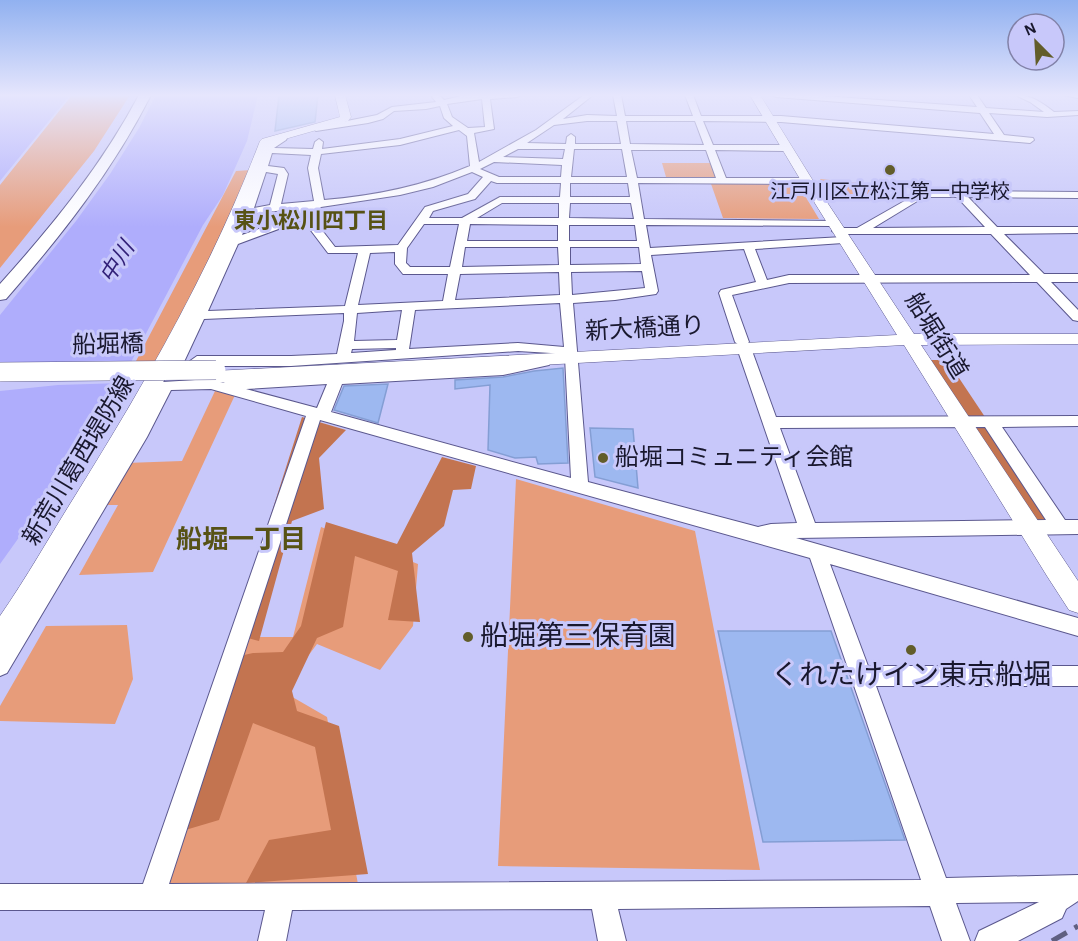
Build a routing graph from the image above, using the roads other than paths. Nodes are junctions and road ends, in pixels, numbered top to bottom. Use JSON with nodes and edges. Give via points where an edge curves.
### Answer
{"nodes":[{"id":1,"x":112,"y":139,"type":"edge"},
{"id":2,"x":120,"y":139,"type":"edge"},
{"id":3,"x":274,"y":139,"type":"edge"},
{"id":4,"x":279,"y":139,"type":"edge"},
{"id":5,"x":319,"y":139,"type":"edge"},
{"id":6,"x":415,"y":139,"type":"edge"},
{"id":7,"x":468,"y":139,"type":"edge"},
{"id":8,"x":529,"y":139,"type":"edge"},
{"id":9,"x":570,"y":139,"type":"edge"},
{"id":10,"x":625,"y":139,"type":"edge"},
{"id":11,"x":706,"y":139,"type":"edge"},
{"id":12,"x":780,"y":139,"type":"edge"},
{"id":13,"x":1014,"y":139,"type":"edge"},
{"id":14,"x":1030,"y":140,"type":"dead end"},
{"id":15,"x":518,"y":146,"type":"junction"},
{"id":16,"x":569,"y":147,"type":"junction"},
{"id":17,"x":626,"y":147,"type":"junction"},
{"id":18,"x":709,"y":148,"type":"junction"},
{"id":19,"x":785,"y":148,"type":"junction"},
{"id":20,"x":268,"y":150,"type":"junction"},
{"id":21,"x":317,"y":152,"type":"junction"},
{"id":22,"x":494,"y":159,"type":"junction"},
{"id":23,"x":566,"y":162,"type":"junction"},
{"id":24,"x":474,"y":168,"type":"junction"},
{"id":25,"x":263,"y":169,"type":"junction"},
{"id":26,"x":489,"y":176,"type":"junction"},
{"id":27,"x":564,"y":179,"type":"junction"},
{"id":28,"x":632,"y":179,"type":"junction"},
{"id":29,"x":722,"y":180,"type":"junction"},
{"id":30,"x":805,"y":181,"type":"junction"},
{"id":31,"x":483,"y":189,"type":"junction"},
{"id":32,"x":960,"y":195,"type":"junction"},
{"id":33,"x":1078,"y":195,"type":"edge"},
{"id":34,"x":500,"y":200,"type":"junction"},
{"id":35,"x":564,"y":200,"type":"junction"},
{"id":36,"x":636,"y":200,"type":"junction"},
{"id":37,"x":319,"y":203,"type":"junction"},
{"id":38,"x":277,"y":207,"type":"junction"},
{"id":39,"x":246,"y":212,"type":"junction"},
{"id":40,"x":305,"y":216,"type":"junction"},
{"id":41,"x":423,"y":221,"type":"junction"},
{"id":42,"x":465,"y":221,"type":"junction"},
{"id":43,"x":565,"y":221,"type":"junction"},
{"id":44,"x":640,"y":221,"type":"junction"},
{"id":45,"x":860,"y":230,"type":"junction"},
{"id":46,"x":994,"y":230,"type":"junction"},
{"id":47,"x":1078,"y":230,"type":"edge"},
{"id":48,"x":837,"y":231,"type":"junction"},
{"id":49,"x":234,"y":235,"type":"junction"},
{"id":50,"x":460,"y":244,"type":"junction"},
{"id":51,"x":565,"y":244,"type":"junction"},
{"id":52,"x":748,"y":246,"type":"junction"},
{"id":53,"x":400,"y":248,"type":"junction"},
{"id":54,"x":645,"y":248,"type":"junction"},
{"id":55,"x":365,"y":250,"type":"junction"},
{"id":56,"x":648,"y":267,"type":"junction"},
{"id":57,"x":566,"y":268,"type":"junction"},
{"id":58,"x":455,"y":270,"type":"junction"},
{"id":59,"x":1041,"y":278,"type":"junction"},
{"id":60,"x":1078,"y":278,"type":"edge"},
{"id":61,"x":870,"y":279,"type":"junction"},
{"id":62,"x":0,"y":281,"type":"edge"},
{"id":63,"x":763,"y":284,"type":"junction"},
{"id":64,"x":0,"y":295,"type":"edge"},
{"id":65,"x":566,"y":298,"type":"junction"},
{"id":66,"x":448,"y":305,"type":"junction"},
{"id":67,"x":409,"y":308,"type":"junction"},
{"id":68,"x":350,"y":310,"type":"junction"},
{"id":69,"x":200,"y":315,"type":"junction"},
{"id":70,"x":1078,"y":317,"type":"edge"},
{"id":71,"x":1078,"y":332,"type":"edge"},
{"id":72,"x":907,"y":336,"type":"junction"},
{"id":73,"x":1078,"y":339,"type":"edge"},
{"id":74,"x":743,"y":345,"type":"junction"},
{"id":75,"x":403,"y":349,"type":"junction"},
{"id":76,"x":345,"y":351,"type":"junction"},
{"id":77,"x":568,"y":354,"type":"junction"},
{"id":78,"x":178,"y":361,"type":"junction"},
{"id":79,"x":0,"y":372,"type":"edge"},
{"id":80,"x":216,"y":379,"type":"junction"},
{"id":81,"x":337,"y":379,"type":"junction"},
{"id":82,"x":0,"y":381,"type":"edge"},
{"id":83,"x":159,"y":386,"type":"junction"},
{"id":84,"x":318,"y":414,"type":"junction"},
{"id":85,"x":1078,"y":421,"type":"edge"},
{"id":86,"x":960,"y":422,"type":"junction"},
{"id":87,"x":990,"y":422,"type":"junction"},
{"id":88,"x":772,"y":423,"type":"junction"},
{"id":89,"x":580,"y":486,"type":"junction"},
{"id":90,"x":1069,"y":527,"type":"edge"},
{"id":91,"x":1027,"y":528,"type":"junction"},
{"id":92,"x":809,"y":531,"type":"junction"},
{"id":93,"x":758,"y":535,"type":"junction"},
{"id":94,"x":817,"y":552,"type":"junction"},
{"id":95,"x":1078,"y":602,"type":"edge"},
{"id":96,"x":1078,"y":627,"type":"edge"},
{"id":97,"x":0,"y":638,"type":"edge"},
{"id":98,"x":0,"y":666,"type":"edge"},
{"id":99,"x":862,"y":676,"type":"junction"},
{"id":100,"x":1078,"y":676,"type":"edge"},
{"id":101,"x":1075,"y":886,"type":"edge"},
{"id":102,"x":939,"y":892,"type":"junction"},
{"id":103,"x":153,"y":896,"type":"junction"},
{"id":104,"x":282,"y":896,"type":"junction"},
{"id":105,"x":602,"y":896,"type":"junction"},
{"id":106,"x":0,"y":897,"type":"edge"},
{"id":107,"x":272,"y":941,"type":"edge"},
{"id":108,"x":612,"y":941,"type":"edge"},
{"id":109,"x":956,"y":941,"type":"edge"},
{"id":110,"x":989,"y":941,"type":"edge"}],
"edges":[{"from":1,"to":62,"type":"highway","via":[[86,177]]},
{"from":2,"to":64,"type":"highway","via":[[93,180]]},
{"from":3,"to":49,"type":"main road","name":"新荒川葛西堤防線","via":[[266,141]]},
{"from":4,"to":20,"type":"street"},
{"from":5,"to":21,"type":"street"},
{"from":6,"to":21,"type":"street"},
{"from":7,"to":24,"type":"street","via":[[475,157]]},
{"from":8,"to":15,"type":"street"},
{"from":9,"to":16,"type":"street"},
{"from":10,"to":17,"type":"street"},
{"from":11,"to":18,"type":"street"},
{"from":12,"to":19,"type":"main road","name":"船堀街道"},
{"from":13,"to":14,"type":"street"},
{"from":15,"to":16,"type":"street"},
{"from":15,"to":22,"type":"street"},
{"from":16,"to":17,"type":"street"},
{"from":16,"to":23,"type":"street"},
{"from":17,"to":18,"type":"street"},
{"from":17,"to":28,"type":"street"},
{"from":18,"to":19,"type":"street"},
{"from":18,"to":29,"type":"street"},
{"from":19,"to":30,"type":"main road","name":"船堀街道"},
{"from":20,"to":21,"type":"street"},
{"from":20,"to":25,"type":"street"},
{"from":21,"to":37,"type":"street","via":[[313,168]]},
{"from":22,"to":23,"type":"street"},
{"from":22,"to":24,"type":"street"},
{"from":23,"to":27,"type":"street"},
{"from":24,"to":26,"type":"street"},
{"from":24,"to":37,"type":"street","via":[[428,187],[368,199]]},
{"from":25,"to":38,"type":"street","via":[[281,170],[283,174]]},
{"from":25,"to":39,"type":"street"},
{"from":26,"to":27,"type":"street","via":[[497,180]]},
{"from":26,"to":31,"type":"street"},
{"from":27,"to":28,"type":"street"},
{"from":27,"to":35,"type":"street"},
{"from":28,"to":29,"type":"street"},
{"from":28,"to":36,"type":"street"},
{"from":29,"to":30,"type":"street"},
{"from":30,"to":48,"type":"main road","name":"船堀街道"},
{"from":31,"to":34,"type":"street"},
{"from":31,"to":41,"type":"street","via":[[465,200],[429,209]]},
{"from":32,"to":33,"type":"street"},
{"from":32,"to":45,"type":"street","via":[[922,194]]},
{"from":32,"to":46,"type":"street"},
{"from":34,"to":35,"type":"street"},
{"from":34,"to":42,"type":"street"},
{"from":35,"to":36,"type":"street"},
{"from":35,"to":43,"type":"street"},
{"from":36,"to":44,"type":"street"},
{"from":37,"to":38,"type":"street"},
{"from":37,"to":40,"type":"street"},
{"from":38,"to":39,"type":"street"},
{"from":38,"to":40,"type":"street","via":[[298,210]]},
{"from":39,"to":49,"type":"street"},
{"from":40,"to":49,"type":"street"},
{"from":40,"to":55,"type":"street","via":[[332,251]]},
{"from":41,"to":42,"type":"street"},
{"from":41,"to":53,"type":"street"},
{"from":42,"to":43,"type":"street"},
{"from":42,"to":50,"type":"street"},
{"from":43,"to":44,"type":"street"},
{"from":43,"to":51,"type":"street"},
{"from":44,"to":48,"type":"street"},
{"from":44,"to":54,"type":"street"},
{"from":45,"to":46,"type":"street"},
{"from":45,"to":48,"type":"street"},
{"from":46,"to":47,"type":"street"},
{"from":46,"to":59,"type":"street"},
{"from":48,"to":52,"type":"street"},
{"from":48,"to":61,"type":"main road","name":"船堀街道"},
{"from":49,"to":69,"type":"street"},
{"from":49,"to":78,"type":"main road","name":"新荒川葛西堤防線"},
{"from":50,"to":51,"type":"street"},
{"from":50,"to":58,"type":"street"},
{"from":51,"to":54,"type":"street"},
{"from":51,"to":57,"type":"street"},
{"from":52,"to":54,"type":"street"},
{"from":52,"to":63,"type":"street"},
{"from":53,"to":55,"type":"street"},
{"from":53,"to":58,"type":"street","via":[[399,257],[407,271]]},
{"from":54,"to":56,"type":"street"},
{"from":55,"to":68,"type":"street"},
{"from":56,"to":57,"type":"street"},
{"from":56,"to":65,"type":"street","via":[[652,291]]},
{"from":57,"to":58,"type":"street"},
{"from":57,"to":65,"type":"street"},
{"from":58,"to":66,"type":"street"},
{"from":59,"to":60,"type":"street"},
{"from":59,"to":61,"type":"street"},
{"from":59,"to":70,"type":"street"},
{"from":61,"to":63,"type":"street","via":[[789,279]]},
{"from":61,"to":72,"type":"main road","name":"船堀街道"},
{"from":63,"to":74,"type":"street","via":[[725,294]]},
{"from":65,"to":66,"type":"street"},
{"from":65,"to":77,"type":"street"},
{"from":66,"to":67,"type":"street"},
{"from":67,"to":68,"type":"street"},
{"from":67,"to":75,"type":"street"},
{"from":68,"to":69,"type":"street"},
{"from":68,"to":76,"type":"street"},
{"from":69,"to":78,"type":"street"},
{"from":71,"to":72,"type":"main road","name":"新大橋通り"},
{"from":72,"to":73,"type":"main road","name":"新大橋通り"},
{"from":72,"to":74,"type":"main road","name":"新大橋通り"},
{"from":72,"to":86,"type":"main road","name":"船堀街道"},
{"from":74,"to":77,"type":"main road","name":"新大橋通り"},
{"from":74,"to":88,"type":"street"},
{"from":75,"to":76,"type":"street"},
{"from":75,"to":77,"type":"street","via":[[518,347]]},
{"from":76,"to":78,"type":"street","via":[[291,361]]},
{"from":77,"to":80,"type":"main road","name":"新大橋通り"},
{"from":77,"to":81,"type":"street","via":[[503,370]]},
{"from":77,"to":89,"type":"street"},
{"from":78,"to":80,"type":"street"},
{"from":78,"to":83,"type":"main road","name":"新荒川葛西堤防線"},
{"from":79,"to":80,"type":"main road","name":"船堀橋","bridge":true},
{"from":80,"to":81,"type":"street","via":[[239,384]]},
{"from":80,"to":82,"type":"main road","name":"船堀橋"},
{"from":80,"to":83,"type":"street"},
{"from":80,"to":84,"type":"street"},
{"from":81,"to":84,"type":"street"},
{"from":83,"to":97,"type":"main road","name":"新荒川葛西堤防線"},
{"from":83,"to":98,"type":"street","via":[[141,433]]},
{"from":84,"to":89,"type":"street"},
{"from":84,"to":103,"type":"street"},
{"from":85,"to":87,"type":"street"},
{"from":86,"to":87,"type":"street"},
{"from":86,"to":88,"type":"street"},
{"from":86,"to":91,"type":"main road","name":"船堀街道"},
{"from":87,"to":90,"type":"street"},
{"from":88,"to":92,"type":"street"},
{"from":89,"to":93,"type":"street"},
{"from":90,"to":91,"type":"street"},
{"from":91,"to":92,"type":"street"},
{"from":91,"to":95,"type":"main road","name":"船堀街道"},
{"from":92,"to":93,"type":"street"},
{"from":93,"to":94,"type":"street"},
{"from":94,"to":96,"type":"street"},
{"from":94,"to":99,"type":"street"},
{"from":99,"to":100,"type":"street"},
{"from":99,"to":102,"type":"street"},
{"from":101,"to":102,"type":"street"},
{"from":101,"to":110,"type":"street","via":[[1055,901],[1053,909]]},
{"from":102,"to":105,"type":"street"},
{"from":102,"to":109,"type":"street"},
{"from":103,"to":104,"type":"street"},
{"from":103,"to":106,"type":"street"},
{"from":104,"to":105,"type":"street"},
{"from":104,"to":107,"type":"street"},
{"from":105,"to":108,"type":"street"}]}
